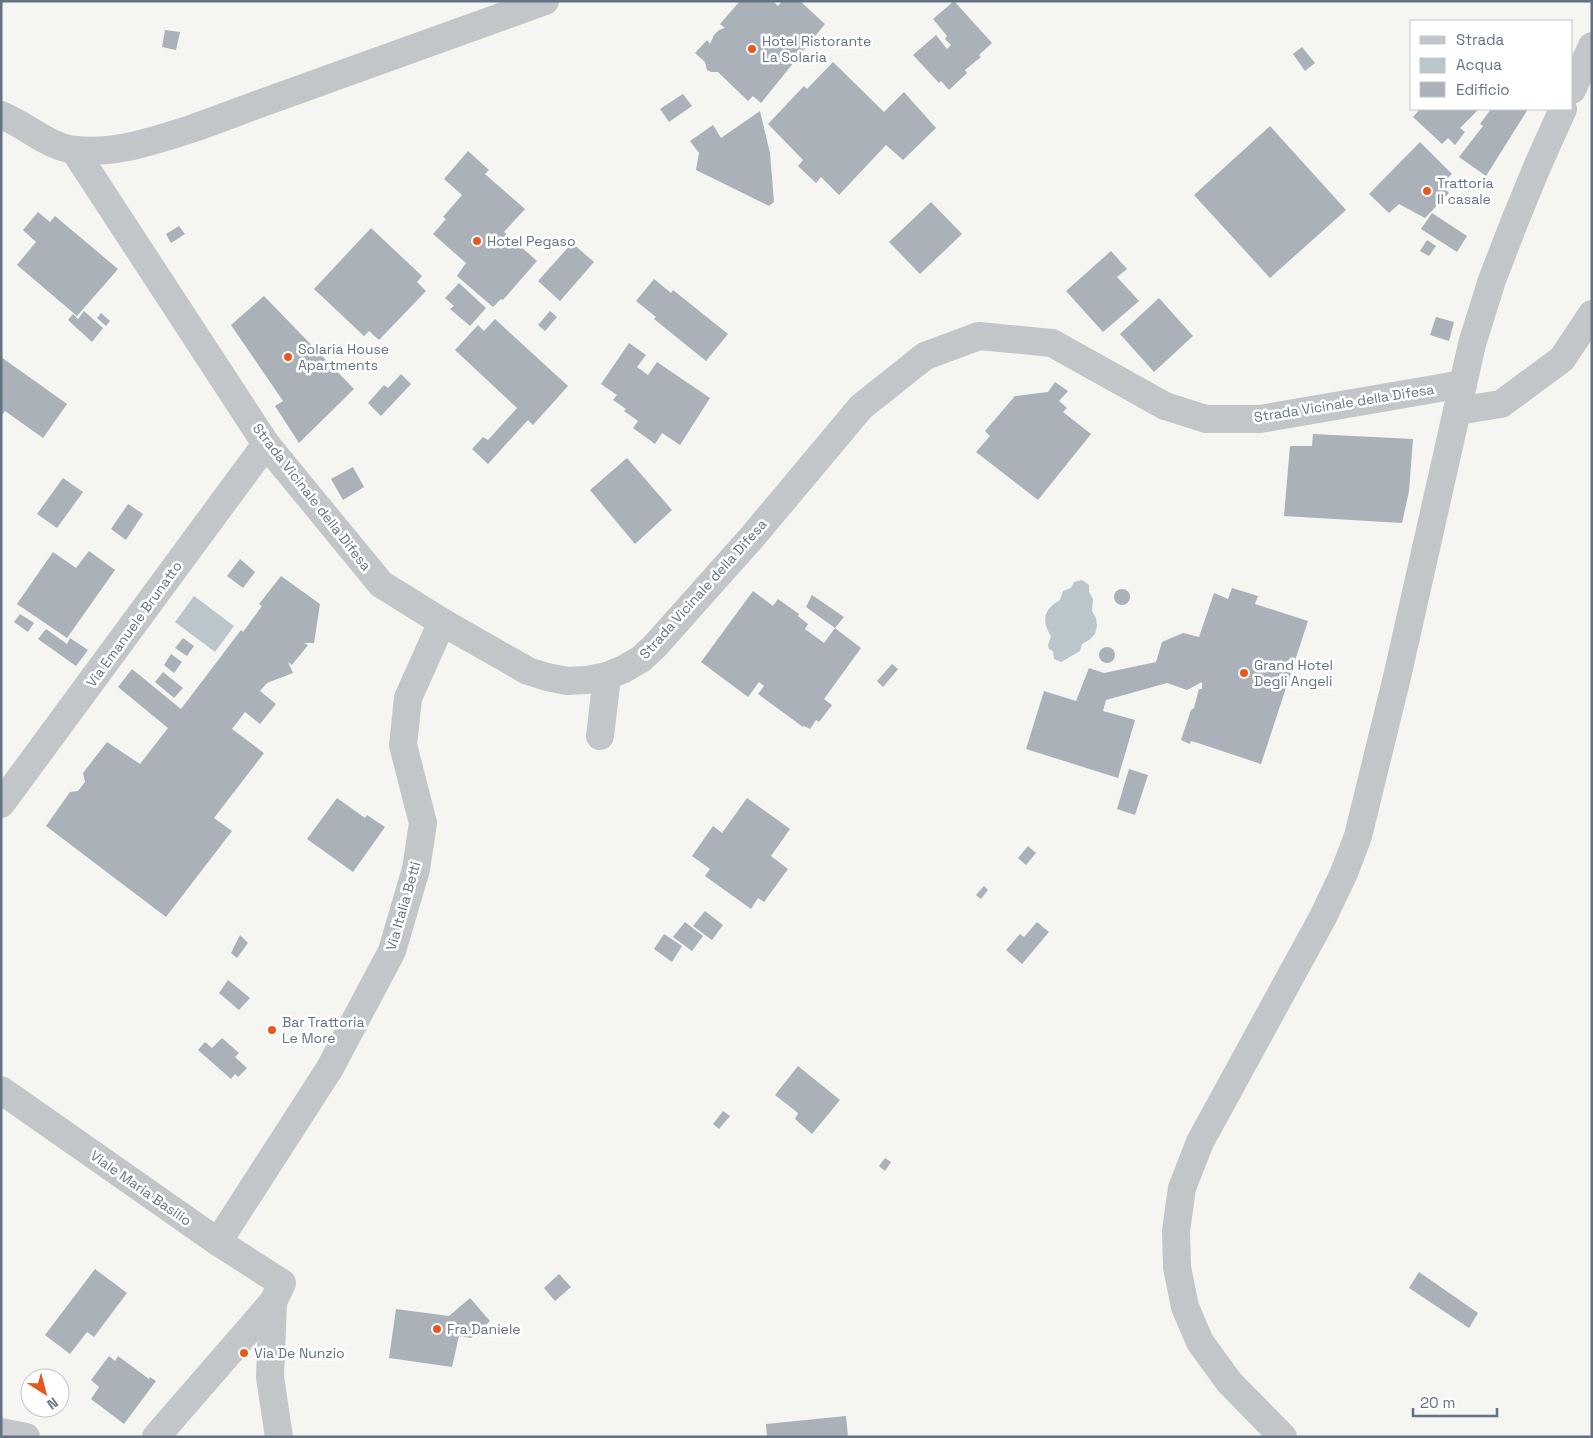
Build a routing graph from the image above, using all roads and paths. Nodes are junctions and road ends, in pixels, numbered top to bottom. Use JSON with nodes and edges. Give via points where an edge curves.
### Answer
{"nodes":[{"id":1,"x":545,"y":1,"type":"edge"},
{"id":2,"x":1592,"y":46,"type":"edge"},
{"id":3,"x":1573,"y":88,"type":"edge"},
{"id":4,"x":1563,"y":110,"type":"edge"},
{"id":5,"x":4,"y":112,"type":"edge"},
{"id":6,"x":74,"y":150,"type":"junction"},
{"id":7,"x":1592,"y":314,"type":"edge"},
{"id":8,"x":1463,"y":384,"type":"junction"},
{"id":9,"x":1456,"y":411,"type":"junction"},
{"id":10,"x":266,"y":444,"type":"junction"},
{"id":11,"x":442,"y":622,"type":"junction"},
{"id":12,"x":607,"y":676,"type":"junction"},
{"id":13,"x":600,"y":736,"type":"dead end"},
{"id":14,"x":1,"y":804,"type":"edge"},
{"id":15,"x":1,"y":1090,"type":"edge"},
{"id":16,"x":218,"y":1242,"type":"junction"},
{"id":17,"x":278,"y":1293,"type":"junction"},
{"id":18,"x":1,"y":1432,"type":"edge"},
{"id":19,"x":26,"y":1437,"type":"edge"},
{"id":20,"x":156,"y":1437,"type":"edge"},
{"id":21,"x":279,"y":1437,"type":"edge"},
{"id":22,"x":1283,"y":1437,"type":"edge"}],
"edges":[{"from":1,"to":6,"type":"street","via":[[156,141],[114,150]]},
{"from":2,"to":3,"type":"street"},
{"from":4,"to":8,"type":"street","via":[[1492,280]]},
{"from":5,"to":6,"type":"street","via":[[40,137]]},
{"from":6,"to":10,"type":"street","name":"Strada Vicinale della Difesa"},
{"from":7,"to":9,"type":"street","via":[[1562,359],[1501,404]]},
{"from":8,"to":9,"type":"street"},
{"from":8,"to":12,"type":"street","name":"Strada Vicinale della Difesa","via":[[1260,419],[1206,419],[1165,406],[1052,343],[979,336],[925,356],[861,406],[655,646],[633,664]]},
{"from":9,"to":22,"type":"street","via":[[1358,836],[1324,917],[1200,1142],[1182,1188],[1176,1231],[1177,1267],[1185,1307],[1200,1342],[1229,1382]]},
{"from":10,"to":11,"type":"street","name":"Strada Vicinale della Difesa","via":[[381,584]]},
{"from":10,"to":14,"type":"street","name":"Via Emanuele Brunatto"},
{"from":11,"to":12,"type":"street","name":"Strada Vicinale della Difesa","via":[[528,671],[547,678],[567,681]]},
{"from":11,"to":16,"type":"street","name":"Via Italia Betti","via":[[408,698],[403,744],[423,823],[416,869],[392,951],[330,1068]]},
{"from":12,"to":13,"type":"street"},
{"from":15,"to":16,"type":"street","name":"Viale Maria Basilio"},
{"from":16,"to":17,"type":"street","name":"Viale Maria Basilio"},
{"from":17,"to":20,"type":"street"},
{"from":17,"to":21,"type":"street","via":[[270,1377]]},
{"from":18,"to":19,"type":"street"}]}
